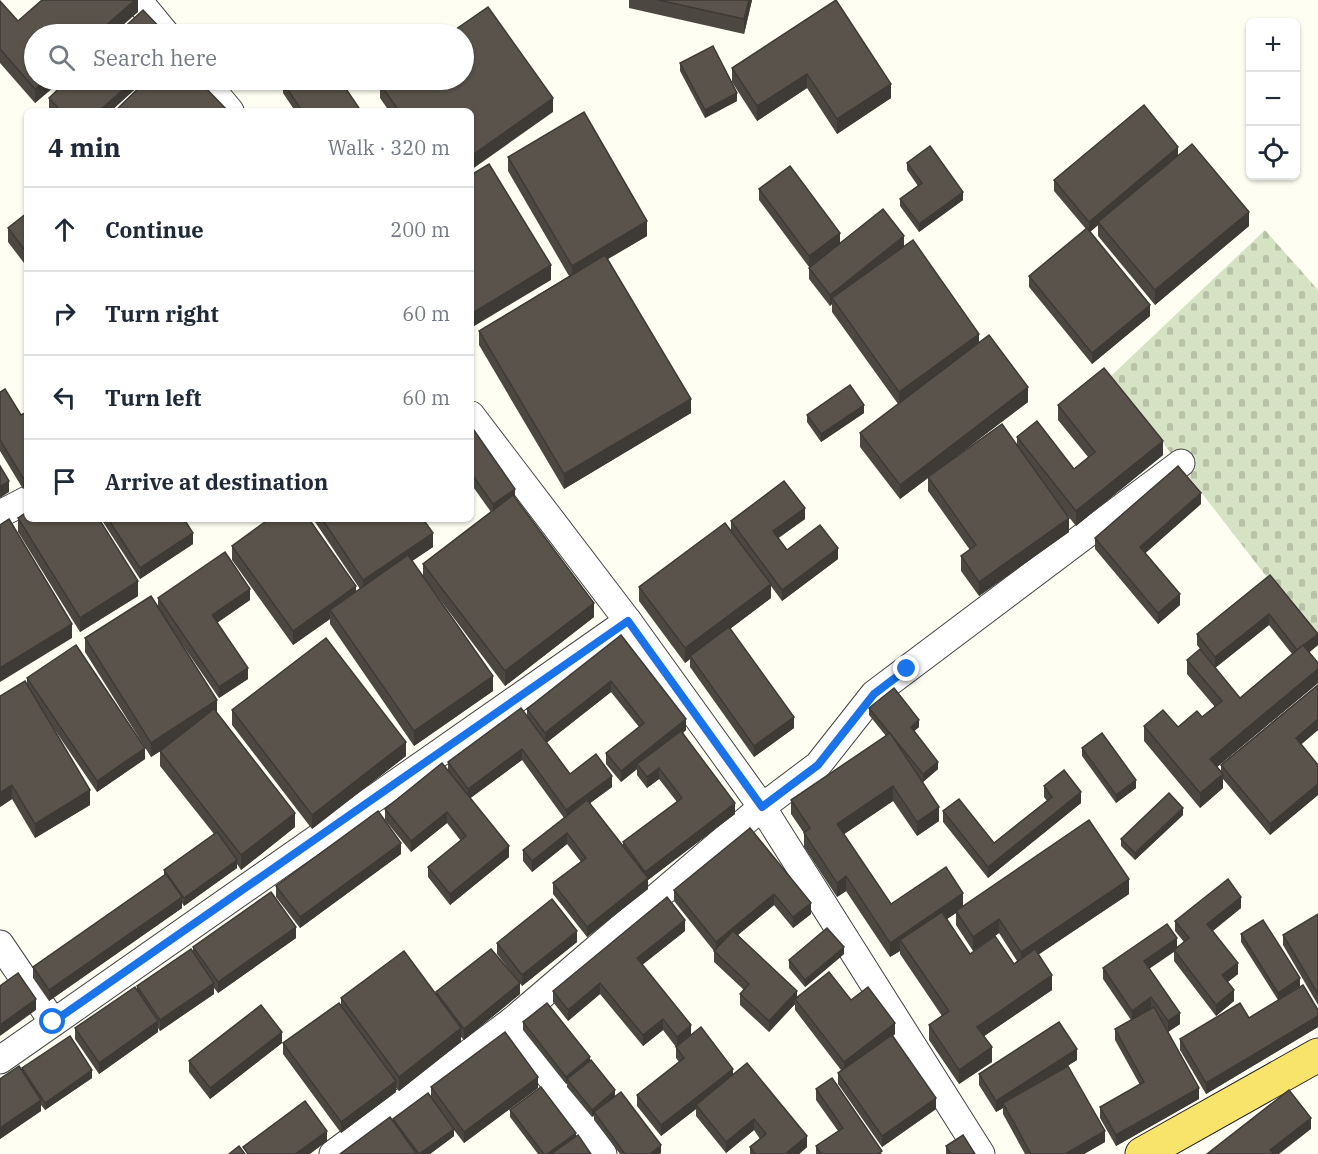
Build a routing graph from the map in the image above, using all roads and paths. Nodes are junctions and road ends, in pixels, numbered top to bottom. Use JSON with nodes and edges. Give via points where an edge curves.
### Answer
{"nodes":[{"id":1,"x":138,"y":0,"type":"edge"},
{"id":2,"x":158,"y":24,"type":"edge"},
{"id":3,"x":212,"y":90,"type":"edge"},
{"id":4,"x":227,"y":108,"type":"edge"},
{"id":5,"x":474,"y":419,"type":"edge"},
{"id":6,"x":1181,"y":463,"type":"dead end"},
{"id":7,"x":24,"y":502,"type":"edge"},
{"id":8,"x":0,"y":514,"type":"edge"},
{"id":9,"x":628,"y":621,"type":"junction"},
{"id":10,"x":762,"y":807,"type":"junction"},
{"id":11,"x":0,"y":944,"type":"edge"},
{"id":12,"x":512,"y":1021,"type":"junction"},
{"id":13,"x":53,"y":1022,"type":"junction"},
{"id":14,"x":1318,"y":1055,"type":"edge"},
{"id":15,"x":0,"y":1060,"type":"edge"},
{"id":16,"x":333,"y":1154,"type":"edge"},
{"id":17,"x":603,"y":1154,"type":"edge"},
{"id":18,"x":981,"y":1154,"type":"edge"},
{"id":19,"x":1142,"y":1154,"type":"edge"}],
"edges":[{"from":1,"to":2,"type":"street"},
{"from":3,"to":4,"type":"street"},
{"from":5,"to":9,"type":"street"},
{"from":6,"to":10,"type":"street","via":[[874,694],[818,765]]},
{"from":7,"to":8,"type":"street"},
{"from":9,"to":10,"type":"street"},
{"from":9,"to":13,"type":"street"},
{"from":10,"to":12,"type":"street"},
{"from":10,"to":18,"type":"street"},
{"from":11,"to":13,"type":"street"},
{"from":12,"to":16,"type":"street"},
{"from":12,"to":17,"type":"street"},
{"from":13,"to":15,"type":"street"},
{"from":14,"to":19,"type":"main road"}]}
